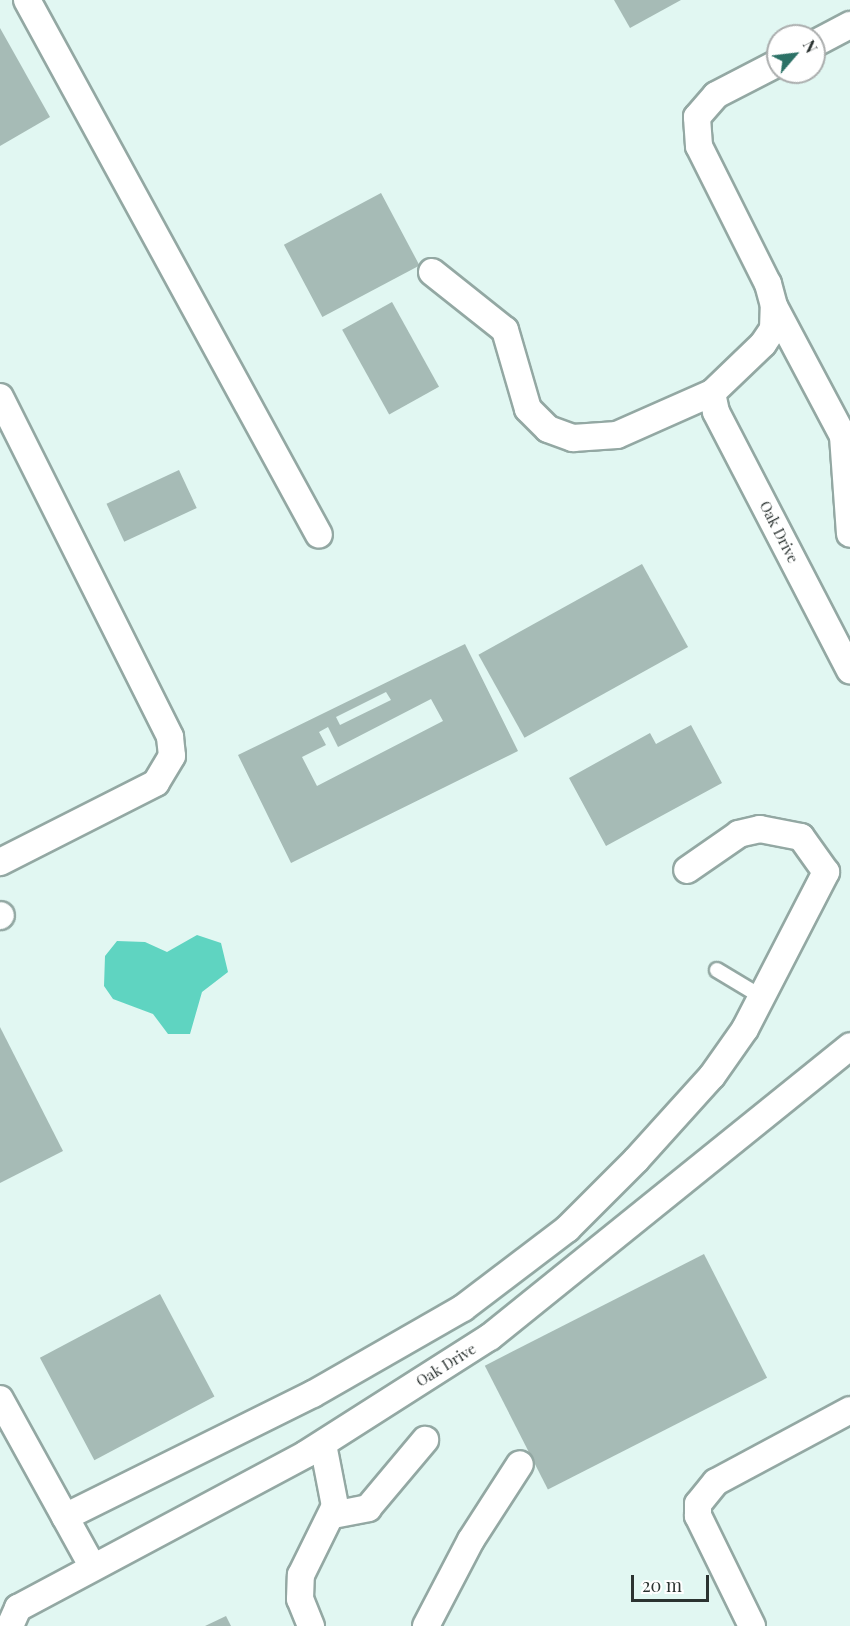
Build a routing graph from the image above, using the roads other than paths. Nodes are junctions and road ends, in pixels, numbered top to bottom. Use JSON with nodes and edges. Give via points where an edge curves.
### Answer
{"nodes":[{"id":1,"x":27,"y":0,"type":"edge"},
{"id":2,"x":850,"y":25,"type":"edge"},
{"id":3,"x":826,"y":38,"type":"edge"},
{"id":4,"x":766,"y":69,"type":"edge"},
{"id":5,"x":432,"y":272,"type":"dead end"},
{"id":6,"x":774,"y":306,"type":"junction"},
{"id":7,"x":712,"y":393,"type":"junction"},
{"id":8,"x":0,"y":397,"type":"edge"},
{"id":9,"x":850,"y":534,"type":"edge"},
{"id":10,"x":319,"y":535,"type":"dead end"},
{"id":11,"x":850,"y":670,"type":"edge"},
{"id":12,"x":0,"y":862,"type":"edge"},
{"id":13,"x":687,"y":870,"type":"dead end"},
{"id":14,"x":717,"y":970,"type":"dead end"},
{"id":15,"x":762,"y":997,"type":"junction"},
{"id":16,"x":850,"y":1046,"type":"edge"},
{"id":17,"x":0,"y":1399,"type":"edge"},
{"id":18,"x":850,"y":1410,"type":"edge"},
{"id":19,"x":425,"y":1440,"type":"dead end"},
{"id":20,"x":323,"y":1444,"type":"junction"},
{"id":21,"x":520,"y":1464,"type":"dead end"},
{"id":22,"x":333,"y":1515,"type":"junction"},
{"id":23,"x":65,"y":1517,"type":"junction"},
{"id":24,"x":92,"y":1566,"type":"junction"},
{"id":25,"x":7,"y":1621,"type":"edge"},
{"id":26,"x":311,"y":1626,"type":"edge"},
{"id":27,"x":426,"y":1626,"type":"edge"},
{"id":28,"x":752,"y":1626,"type":"edge"}],
"edges":[{"from":1,"to":10,"type":"street"},
{"from":2,"to":3,"type":"street"},
{"from":4,"to":6,"type":"street","via":[[716,95],[697,117],[699,146],[768,284]]},
{"from":5,"to":7,"type":"street","via":[[504,330],[528,410],[548,429],[573,438],[617,435]]},
{"from":6,"to":7,"type":"street","via":[[773,329],[763,344]]},
{"from":6,"to":9,"type":"street","via":[[843,436]]},
{"from":7,"to":11,"type":"street","name":"Oak Drive","via":[[716,412]]},
{"from":8,"to":12,"type":"street","via":[[170,737],[172,756],[156,783]]},
{"from":13,"to":15,"type":"street","via":[[739,834],[760,829],[801,837],[818,858],[826,872],[822,888]]},
{"from":14,"to":15,"type":"lane"},
{"from":15,"to":23,"type":"street","via":[[712,1076],[636,1160],[567,1229],[463,1308],[313,1394]]},
{"from":16,"to":20,"type":"street","name":"Oak Drive","via":[[490,1337]]},
{"from":17,"to":23,"type":"street"},
{"from":18,"to":28,"type":"street","via":[[716,1482],[698,1504],[698,1516]]},
{"from":19,"to":22,"type":"street","via":[[368,1509]]},
{"from":20,"to":22,"type":"street"},
{"from":20,"to":24,"type":"street","name":"Oak Drive"},
{"from":21,"to":27,"type":"street","via":[[471,1540]]},
{"from":22,"to":26,"type":"street","via":[[301,1575],[300,1599]]},
{"from":23,"to":24,"type":"street"},
{"from":24,"to":25,"type":"street","name":"Oak Drive"}]}
